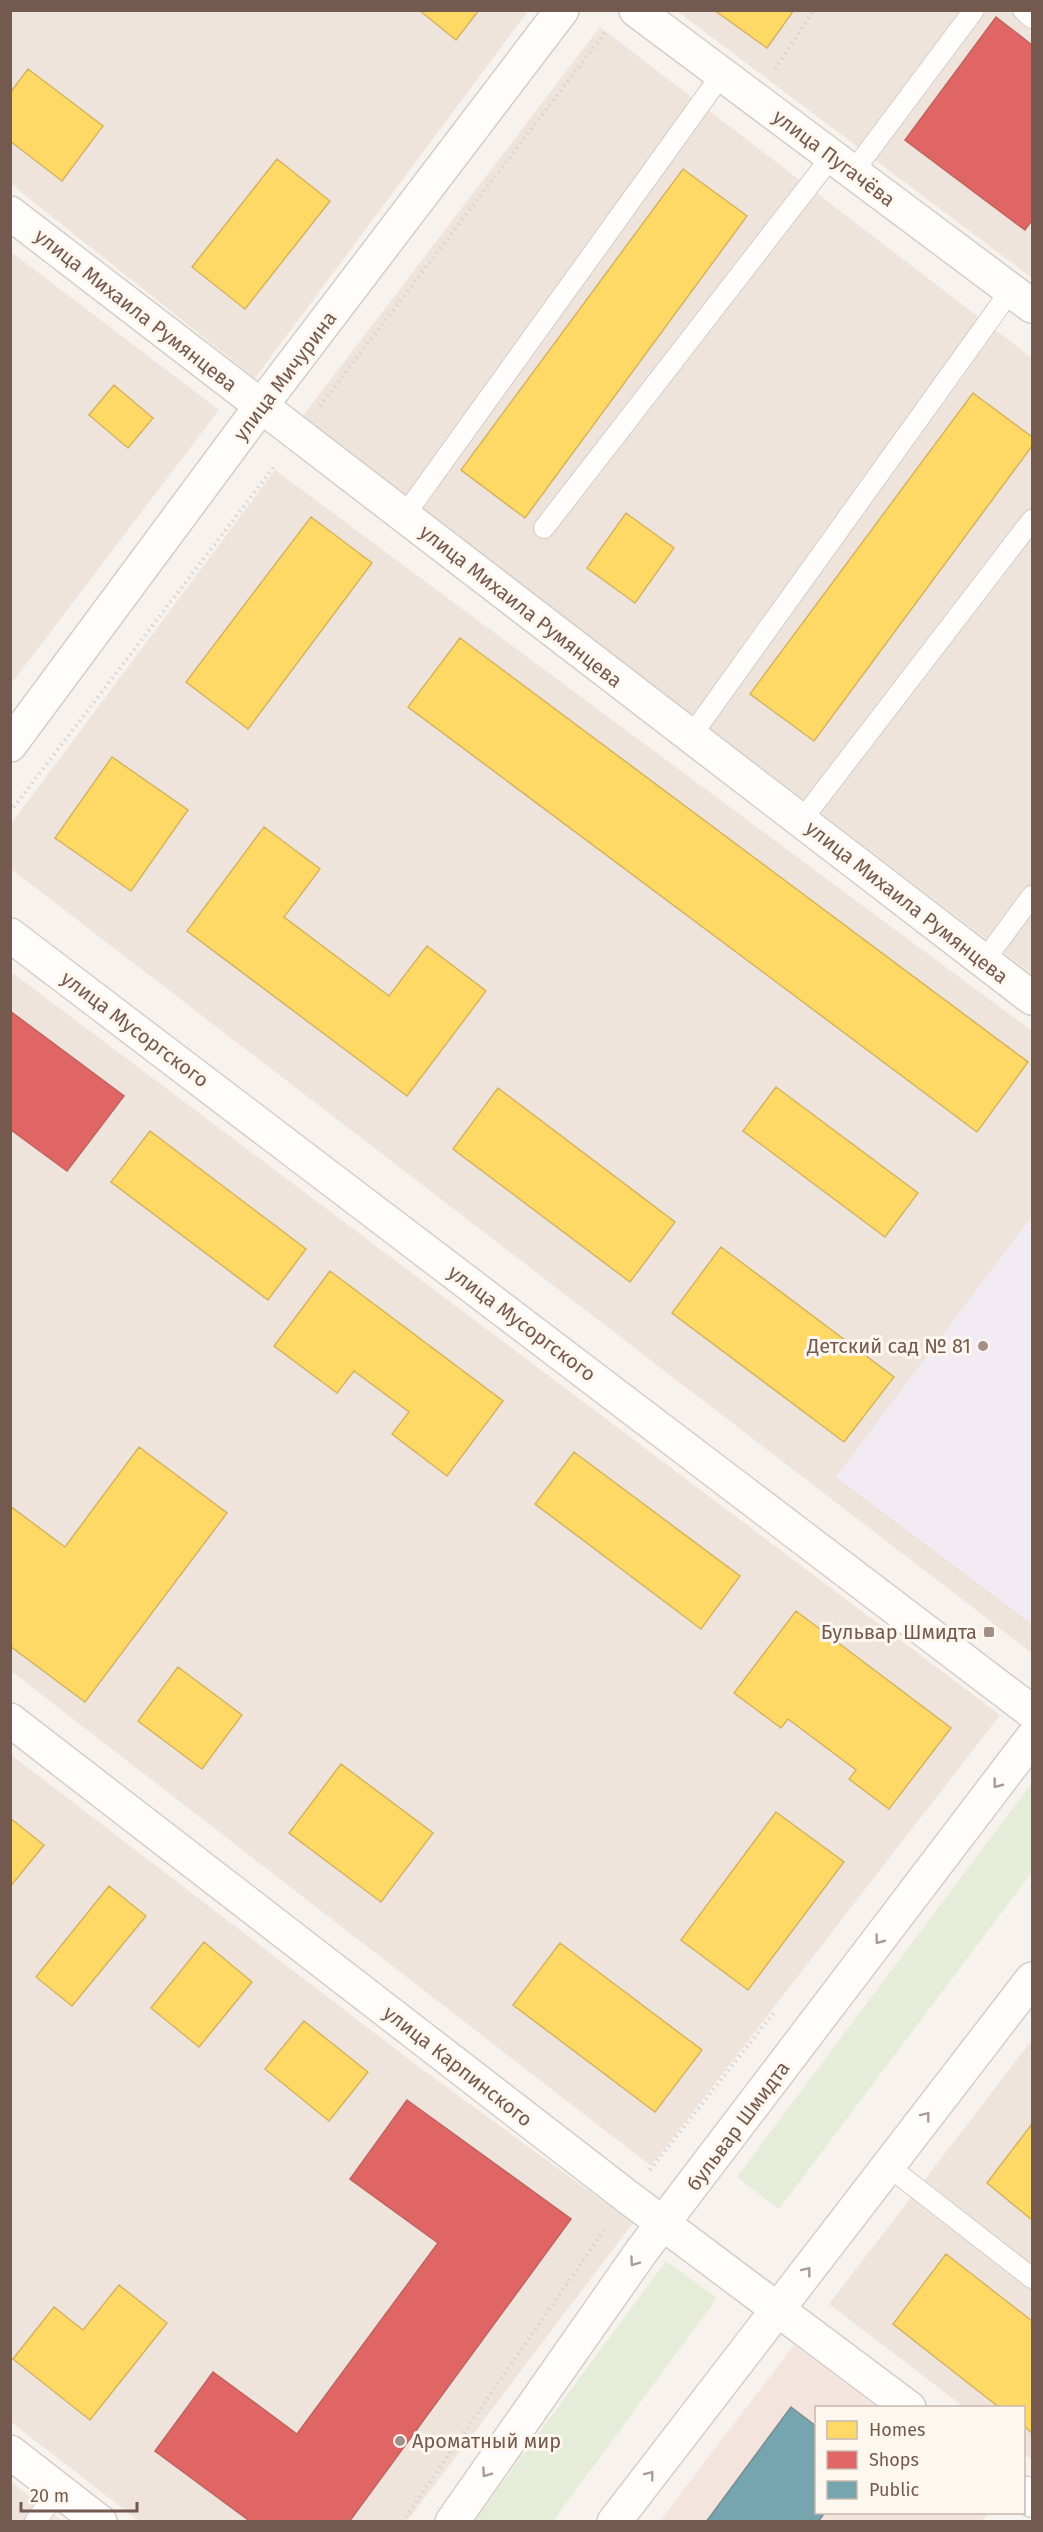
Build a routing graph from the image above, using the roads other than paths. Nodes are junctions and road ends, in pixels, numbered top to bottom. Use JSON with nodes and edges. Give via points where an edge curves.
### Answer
{"nodes":[{"id":1,"x":562,"y":10,"type":"edge"},
{"id":2,"x":636,"y":10,"type":"edge"},
{"id":3,"x":974,"y":10,"type":"edge"},
{"id":4,"x":1023,"y":10,"type":"edge"},
{"id":5,"x":1032,"y":18,"type":"edge"},
{"id":6,"x":722,"y":74,"type":"junction"},
{"id":7,"x":843,"y":164,"type":"junction"},
{"id":8,"x":10,"y":213,"type":"edge"},
{"id":9,"x":1024,"y":293,"type":"edge"},
{"id":10,"x":261,"y":406,"type":"junction"},
{"id":11,"x":405,"y":516,"type":"junction"},
{"id":12,"x":1032,"y":520,"type":"edge"},
{"id":13,"x":544,"y":528,"type":"dead end"},
{"id":14,"x":691,"y":735,"type":"junction"},
{"id":15,"x":10,"y":745,"type":"edge"},
{"id":16,"x":801,"y":820,"type":"junction"},
{"id":17,"x":1032,"y":896,"type":"edge"},
{"id":18,"x":10,"y":934,"type":"edge"},
{"id":19,"x":984,"y":961,"type":"junction"},
{"id":20,"x":1032,"y":998,"type":"edge"},
{"id":21,"x":1032,"y":1712,"type":"edge"},
{"id":22,"x":10,"y":1720,"type":"edge"},
{"id":23,"x":1032,"y":1738,"type":"edge"},
{"id":24,"x":1032,"y":1979,"type":"edge"},
{"id":25,"x":888,"y":2166,"type":"junction"},
{"id":26,"x":663,"y":2224,"type":"junction"},
{"id":27,"x":1032,"y":2278,"type":"edge"},
{"id":28,"x":778,"y":2309,"type":"junction"},
{"id":29,"x":906,"y":2406,"type":"edge"},
{"id":30,"x":10,"y":2452,"type":"edge"},
{"id":31,"x":59,"y":2489,"type":"junction"},
{"id":32,"x":35,"y":2522,"type":"edge"},
{"id":33,"x":100,"y":2522,"type":"edge"},
{"id":34,"x":452,"y":2522,"type":"edge"},
{"id":35,"x":614,"y":2522,"type":"edge"}],
"edges":[{"from":1,"to":10,"type":"street","name":"улица Мичурина"},
{"from":2,"to":6,"type":"street","name":"улица Пугачёва"},
{"from":3,"to":7,"type":"lane"},
{"from":4,"to":5,"type":"lane"},
{"from":6,"to":7,"type":"street","name":"улица Пугачёва"},
{"from":6,"to":11,"type":"lane"},
{"from":7,"to":9,"type":"street","name":"улица Пугачёва"},
{"from":7,"to":13,"type":"lane"},
{"from":8,"to":10,"type":"street","name":"улица Михаила Румянцева"},
{"from":9,"to":14,"type":"lane"},
{"from":10,"to":11,"type":"street","name":"улица Михаила Румянцева"},
{"from":10,"to":15,"type":"street","name":"улица Мичурина"},
{"from":11,"to":14,"type":"street","name":"улица Михаила Румянцева"},
{"from":12,"to":16,"type":"lane"},
{"from":14,"to":16,"type":"street","name":"улица Михаила Румянцева"},
{"from":16,"to":19,"type":"street","name":"улица Михаила Румянцева"},
{"from":17,"to":19,"type":"lane"},
{"from":18,"to":21,"type":"street","name":"улица Мусоргского"},
{"from":19,"to":20,"type":"street","name":"улица Михаила Румянцева"},
{"from":22,"to":26,"type":"street","name":"улица Карпинского"},
{"from":23,"to":26,"type":"street","name":"бульвар Шмидта","one_way":true},
{"from":25,"to":24,"type":"street","one_way":true},
{"from":25,"to":27,"type":"lane"},
{"from":28,"to":25,"type":"street","one_way":true},
{"from":26,"to":28,"type":"street","name":"улица Карпинского"},
{"from":26,"to":34,"type":"street","name":"бульвар Шмидта","one_way":true},
{"from":28,"to":29,"type":"street","name":"улица Карпинского"},
{"from":35,"to":28,"type":"street","one_way":true},
{"from":30,"to":31,"type":"street"},
{"from":31,"to":32,"type":"lane"},
{"from":31,"to":33,"type":"street"}]}
